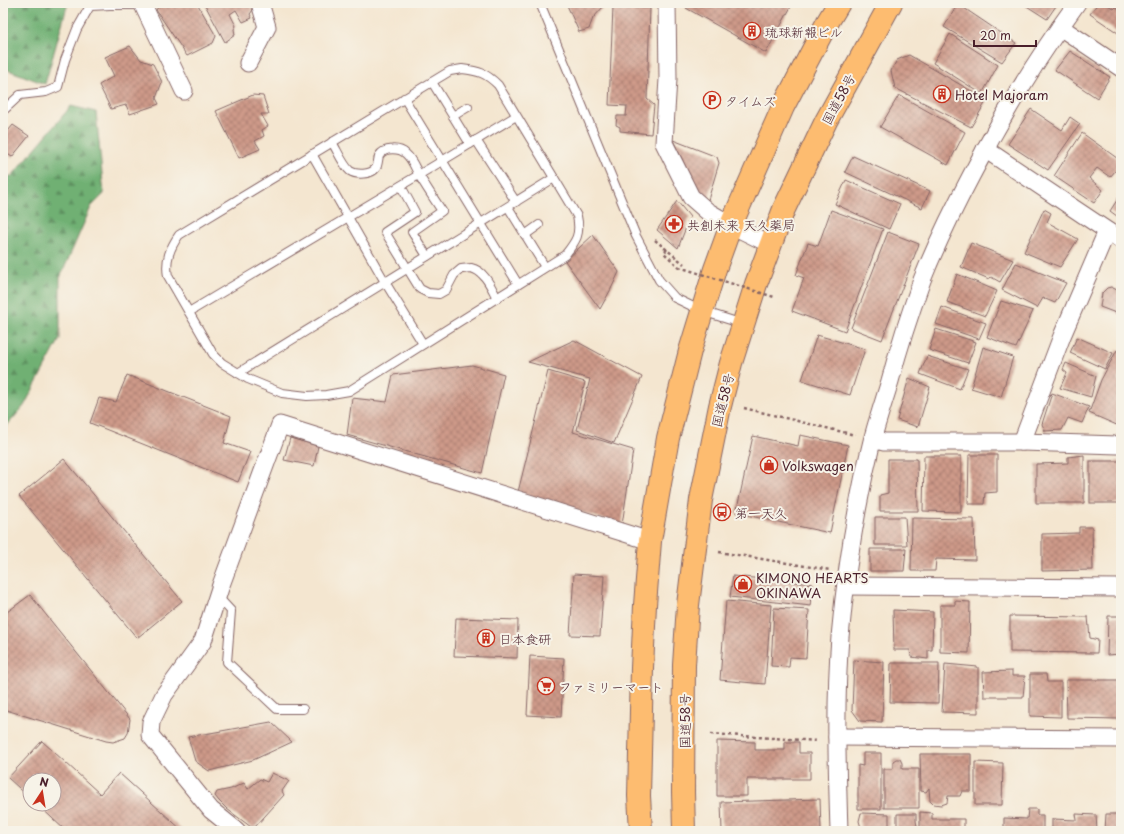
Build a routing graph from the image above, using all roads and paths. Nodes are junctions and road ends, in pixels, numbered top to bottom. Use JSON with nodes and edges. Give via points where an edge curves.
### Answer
{"nodes":[{"id":1,"x":260,"y":3,"type":"edge"},
{"id":2,"x":540,"y":3,"type":"edge"},
{"id":3,"x":667,"y":3,"type":"edge"},
{"id":4,"x":839,"y":3,"type":"edge"},
{"id":5,"x":891,"y":3,"type":"edge"},
{"id":6,"x":1077,"y":3,"type":"edge"},
{"id":7,"x":144,"y":4,"type":"edge"},
{"id":8,"x":1060,"y":27,"type":"junction"},
{"id":9,"x":248,"y":63,"type":"dead end"},
{"id":10,"x":1121,"y":68,"type":"edge"},
{"id":11,"x":432,"y":82,"type":"junction"},
{"id":12,"x":184,"y":91,"type":"dead end"},
{"id":13,"x":404,"y":98,"type":"junction"},
{"id":14,"x":468,"y":107,"type":"dead end"},
{"id":15,"x":5,"y":109,"type":"dead end"},
{"id":16,"x":453,"y":116,"type":"junction"},
{"id":17,"x":516,"y":116,"type":"junction"},
{"id":18,"x":332,"y":142,"type":"junction"},
{"id":19,"x":473,"y":142,"type":"junction"},
{"id":20,"x":985,"y":149,"type":"junction"},
{"id":21,"x":312,"y":154,"type":"junction"},
{"id":22,"x":442,"y":161,"type":"junction"},
{"id":23,"x":419,"y":175,"type":"junction"},
{"id":24,"x":554,"y":178,"type":"junction"},
{"id":25,"x":400,"y":186,"type":"junction"},
{"id":26,"x":516,"y":202,"type":"junction"},
{"id":27,"x":508,"y":207,"type":"junction"},
{"id":28,"x":348,"y":217,"type":"junction"},
{"id":29,"x":480,"y":224,"type":"junction"},
{"id":30,"x":539,"y":225,"type":"dead end"},
{"id":31,"x":731,"y":225,"type":"junction"},
{"id":32,"x":525,"y":234,"type":"junction"},
{"id":33,"x":1114,"y":236,"type":"edge"},
{"id":34,"x":652,"y":238,"type":"dead end"},
{"id":35,"x":770,"y":244,"type":"junction"},
{"id":36,"x":667,"y":249,"type":"junction"},
{"id":37,"x":427,"y":256,"type":"junction"},
{"id":38,"x":684,"y":264,"type":"dead end"},
{"id":39,"x":545,"y":267,"type":"junction"},
{"id":40,"x":407,"y":269,"type":"junction"},
{"id":41,"x":385,"y":282,"type":"junction"},
{"id":42,"x":518,"y":284,"type":"junction"},
{"id":43,"x":774,"y":297,"type":"dead end"},
{"id":44,"x":497,"y":298,"type":"junction"},
{"id":45,"x":702,"y":311,"type":"junction"},
{"id":46,"x":189,"y":312,"type":"junction"},
{"id":47,"x":743,"y":324,"type":"junction"},
{"id":48,"x":423,"y":344,"type":"junction"},
{"id":49,"x":238,"y":373,"type":"junction"},
{"id":50,"x":744,"y":408,"type":"dead end"},
{"id":51,"x":873,"y":439,"type":"junction"},
{"id":52,"x":1022,"y":442,"type":"junction"},
{"id":53,"x":1121,"y":443,"type":"edge"},
{"id":54,"x":650,"y":541,"type":"junction"},
{"id":55,"x":719,"y":552,"type":"dead end"},
{"id":56,"x":847,"y":579,"type":"junction"},
{"id":57,"x":1121,"y":588,"type":"edge"},
{"id":58,"x":217,"y":596,"type":"junction"},
{"id":59,"x":303,"y":709,"type":"dead end"},
{"id":60,"x":711,"y":734,"type":"dead end"},
{"id":61,"x":1121,"y":739,"type":"edge"},
{"id":62,"x":837,"y":740,"type":"junction"},
{"id":63,"x":237,"y":831,"type":"edge"},
{"id":64,"x":641,"y":831,"type":"edge"},
{"id":65,"x":684,"y":831,"type":"edge"},
{"id":66,"x":839,"y":831,"type":"edge"}],
"edges":[{"from":1,"to":9,"type":"street","via":[[267,27]]},
{"from":2,"to":45,"type":"lane","via":[[639,242],[667,290],[676,298]]},
{"from":3,"to":31,"type":"street","via":[[668,79],[664,143],[691,197],[707,211]]},
{"from":4,"to":31,"type":"highway","via":[[783,107]]},
{"from":5,"to":35,"type":"highway","name":"国道58号","via":[[826,121]]},
{"from":6,"to":8,"type":"street"},
{"from":7,"to":12,"type":"street"},
{"from":7,"to":15,"type":"lane","via":[[90,6],[65,60],[58,87],[46,92],[20,95]]},
{"from":8,"to":10,"type":"street"},
{"from":8,"to":20,"type":"street","via":[[1017,92]]},
{"from":11,"to":13,"type":"lane"},
{"from":11,"to":16,"type":"lane"},
{"from":11,"to":17,"type":"lane","via":[[450,70],[475,70],[489,76],[498,85]]},
{"from":13,"to":18,"type":"lane"},
{"from":13,"to":22,"type":"lane"},
{"from":14,"to":16,"type":"lane"},
{"from":16,"to":19,"type":"lane"},
{"from":17,"to":19,"type":"lane"},
{"from":17,"to":24,"type":"lane"},
{"from":18,"to":21,"type":"lane"},
{"from":18,"to":23,"type":"lane","via":[[351,171],[360,174],[370,172],[376,168],[380,154],[386,150],[396,149],[406,153]]},
{"from":19,"to":22,"type":"lane"},
{"from":19,"to":26,"type":"lane"},
{"from":20,"to":33,"type":"street"},
{"from":20,"to":51,"type":"street","via":[[922,280]]},
{"from":21,"to":28,"type":"lane"},
{"from":21,"to":46,"type":"lane","via":[[179,235],[172,246],[166,267],[168,276]]},
{"from":22,"to":23,"type":"lane"},
{"from":22,"to":29,"type":"lane"},
{"from":23,"to":25,"type":"lane"},
{"from":23,"to":37,"type":"lane","via":[[442,211],[412,232]]},
{"from":24,"to":26,"type":"lane"},
{"from":24,"to":39,"type":"lane","via":[[579,226],[577,238],[565,255]]},
{"from":25,"to":28,"type":"lane"},
{"from":25,"to":40,"type":"lane","via":[[415,212],[385,232]]},
{"from":26,"to":27,"type":"lane"},
{"from":27,"to":29,"type":"lane"},
{"from":27,"to":32,"type":"lane"},
{"from":28,"to":41,"type":"lane"},
{"from":28,"to":46,"type":"lane"},
{"from":29,"to":37,"type":"lane"},
{"from":29,"to":42,"type":"lane"},
{"from":30,"to":32,"type":"lane"},
{"from":31,"to":35,"type":"street"},
{"from":31,"to":45,"type":"highway"},
{"from":32,"to":39,"type":"lane"},
{"from":33,"to":52,"type":"street","via":[[1062,336]]},
{"from":34,"to":36,"type":"path"},
{"from":35,"to":47,"type":"highway","name":"国道58号"},
{"from":36,"to":38,"type":"path"},
{"from":36,"to":43,"type":"path","bridge":true,"via":[[664,253],[679,267]]},
{"from":37,"to":40,"type":"lane"},
{"from":39,"to":42,"type":"lane"},
{"from":40,"to":41,"type":"lane"},
{"from":40,"to":44,"type":"lane","via":[[420,289],[439,294],[446,290],[454,275],[461,269],[471,268],[480,272]]},
{"from":41,"to":48,"type":"lane"},
{"from":41,"to":49,"type":"lane"},
{"from":42,"to":44,"type":"lane"},
{"from":44,"to":48,"type":"lane"},
{"from":45,"to":47,"type":"lane"},
{"from":45,"to":54,"type":"highway","via":[[668,438]]},
{"from":46,"to":49,"type":"lane","via":[[213,354]]},
{"from":47,"to":65,"type":"highway","name":"国道58号","via":[[711,448],[701,500],[688,605],[684,665]]},
{"from":48,"to":49,"type":"lane","via":[[349,391],[326,395],[282,393]]},
{"from":50,"to":51,"type":"path"},
{"from":51,"to":52,"type":"street","via":[[884,442]]},
{"from":51,"to":56,"type":"street","via":[[860,494]]},
{"from":52,"to":53,"type":"street","via":[[1118,445]]},
{"from":54,"to":58,"type":"street","via":[[280,425]]},
{"from":54,"to":64,"type":"highway","via":[[642,668],[639,796]]},
{"from":55,"to":56,"type":"path","via":[[836,571]]},
{"from":56,"to":57,"type":"street"},
{"from":56,"to":62,"type":"street","via":[[840,636]]},
{"from":58,"to":59,"type":"lane","via":[[232,610],[227,662],[277,709]]},
{"from":58,"to":63,"type":"street","via":[[203,641],[164,695],[151,722],[150,735],[211,810]]},
{"from":60,"to":62,"type":"path"},
{"from":61,"to":62,"type":"street"},
{"from":62,"to":66,"type":"street"}]}
